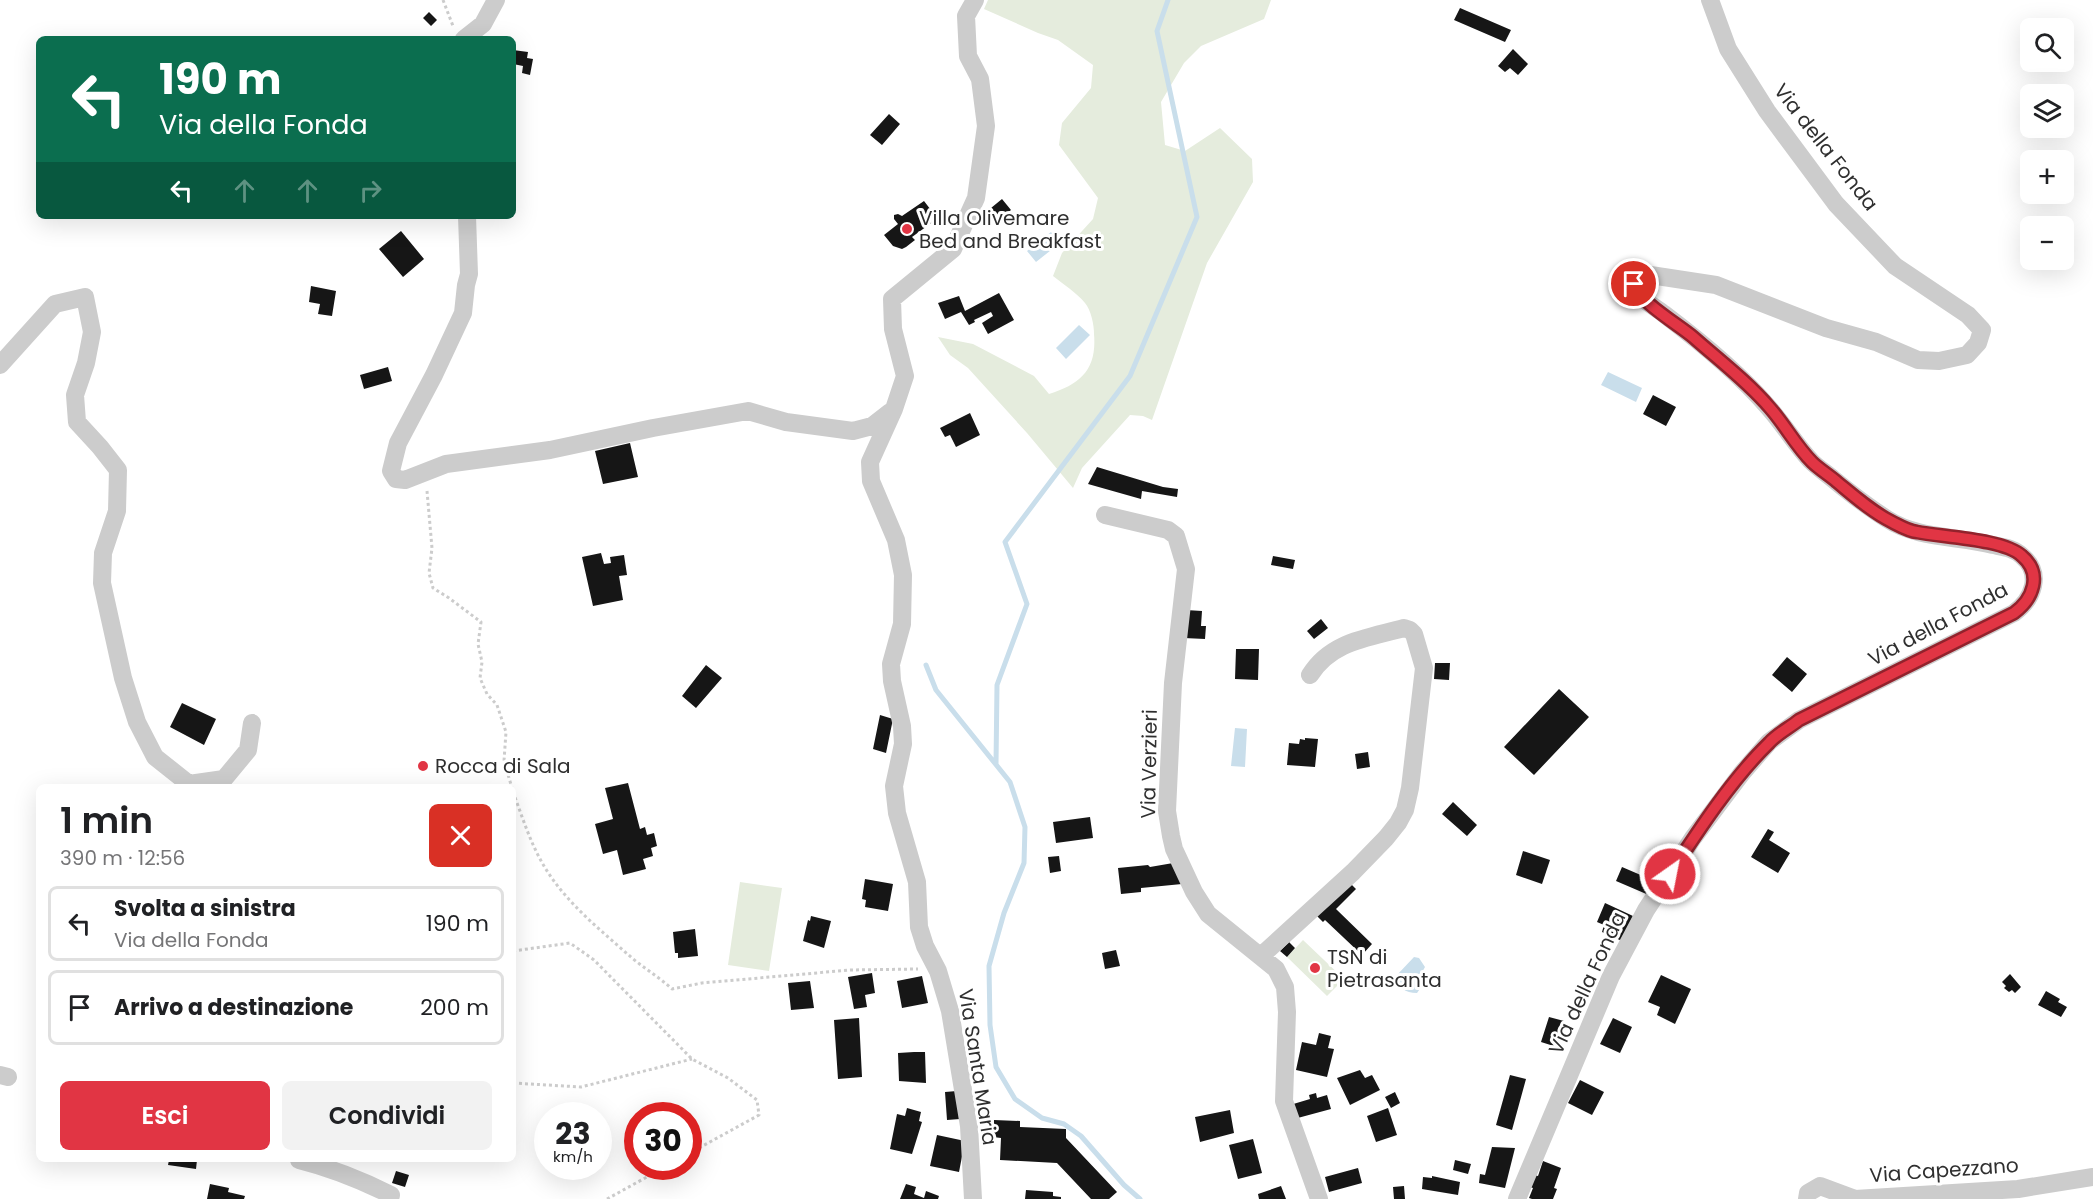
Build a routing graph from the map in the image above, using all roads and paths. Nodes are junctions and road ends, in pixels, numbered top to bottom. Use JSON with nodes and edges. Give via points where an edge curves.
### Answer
{"nodes":[{"id":1,"x":443,"y":0,"type":"edge"},
{"id":2,"x":496,"y":0,"type":"edge"},
{"id":3,"x":975,"y":0,"type":"edge"},
{"id":4,"x":1710,"y":0,"type":"edge"},
{"id":5,"x":459,"y":34,"type":"edge"},
{"id":6,"x":466,"y":219,"type":"edge"},
{"id":7,"x":0,"y":365,"type":"edge"},
{"id":8,"x":894,"y":409,"type":"junction"},
{"id":9,"x":423,"y":473,"type":"junction"},
{"id":10,"x":1105,"y":515,"type":"dead end"},
{"id":11,"x":1310,"y":675,"type":"dead end"},
{"id":12,"x":252,"y":723,"type":"dead end"},
{"id":13,"x":511,"y":784,"type":"edge"},
{"id":14,"x":516,"y":800,"type":"edge"},
{"id":15,"x":516,"y":951,"type":"edge"},
{"id":16,"x":1261,"y":956,"type":"junction"},
{"id":17,"x":938,"y":971,"type":"junction"},
{"id":18,"x":692,"y":1059,"type":"junction"},
{"id":19,"x":516,"y":1083,"type":"edge"},
{"id":20,"x":702,"y":1146,"type":"edge"},
{"id":21,"x":306,"y":1162,"type":"edge"},
{"id":22,"x":2093,"y":1177,"type":"edge"},
{"id":23,"x":641,"y":1180,"type":"edge"},
{"id":24,"x":390,"y":1199,"type":"edge"},
{"id":25,"x":607,"y":1199,"type":"edge"},
{"id":26,"x":973,"y":1199,"type":"edge"},
{"id":27,"x":1319,"y":1199,"type":"edge"},
{"id":28,"x":1517,"y":1199,"type":"edge"},
{"id":29,"x":1807,"y":1199,"type":"edge"}],
"edges":[{"from":1,"to":5,"type":"path"},
{"from":2,"to":5,"type":"street","via":[[483,24]]},
{"from":3,"to":8,"type":"street","name":"Via Santa Maria","via":[[966,16],[968,57],[980,79],[986,126],[976,198],[953,249],[892,299],[893,329],[905,376]]},
{"from":4,"to":28,"type":"street","name":"Via della Fonda","via":[[1728,49],[1767,111],[1836,204],[1895,266],[1968,315],[1982,330],[1978,343],[1967,355],[1939,361],[1918,360],[1716,285],[1644,274],[1636,278],[1635,291],[1733,372],[1769,407],[1812,462],[1857,498],[1914,532],[2014,550],[2030,565],[2033,587],[2030,598],[2014,613],[1799,720],[1769,742],[1742,773],[1646,910],[1611,976]]},
{"from":6,"to":9,"type":"street","via":[[469,274],[463,313],[398,443],[391,471],[396,479],[405,480]]},
{"from":7,"to":12,"type":"street","via":[[55,304],[86,297],[92,332],[75,395],[77,422],[118,470],[117,511],[103,553],[102,583],[137,722],[155,757],[189,784],[224,778],[248,750]]},
{"from":8,"to":9,"type":"street","via":[[872,426],[853,431],[786,422],[748,411],[550,450],[446,464]]},
{"from":8,"to":17,"type":"street","name":"Via Santa Maria","via":[[870,462],[871,481],[896,540],[903,575],[902,624],[891,664],[903,744],[894,786],[897,813],[917,882],[919,927]]},
{"from":9,"to":13,"type":"path","via":[[428,494],[432,548],[429,573],[433,588],[481,622],[480,678],[497,705],[506,732],[504,761]]},
{"from":10,"to":16,"type":"street","name":"Via Verzieri","via":[[1168,530],[1176,536],[1186,569],[1173,683],[1167,811],[1171,836],[1194,892],[1208,914]]},
{"from":11,"to":16,"type":"street","via":[[1329,652],[1345,645],[1404,628],[1414,634],[1424,668],[1410,788],[1405,810],[1386,838]]},
{"from":14,"to":17,"type":"path","via":[[539,857],[561,890],[579,911],[672,989],[850,970]]},
{"from":15,"to":18,"type":"path","via":[[570,943],[594,960]]},
{"from":16,"to":27,"type":"street","name":"Via Verzieri","via":[[1276,969],[1285,987],[1284,1101]]},
{"from":17,"to":26,"type":"street","name":"Via Santa Maria","via":[[950,1011],[969,1126]]},
{"from":18,"to":19,"type":"path","via":[[581,1087]]},
{"from":18,"to":20,"type":"path","via":[[728,1078],[757,1100],[759,1115]]},
{"from":21,"to":24,"type":"street","via":[[366,1182],[391,1195]]},
{"from":22,"to":29,"type":"street","name":"Via Capezzano","via":[[2018,1189],[1855,1199],[1820,1186],[1808,1193]]},
{"from":23,"to":25,"type":"path"}]}
